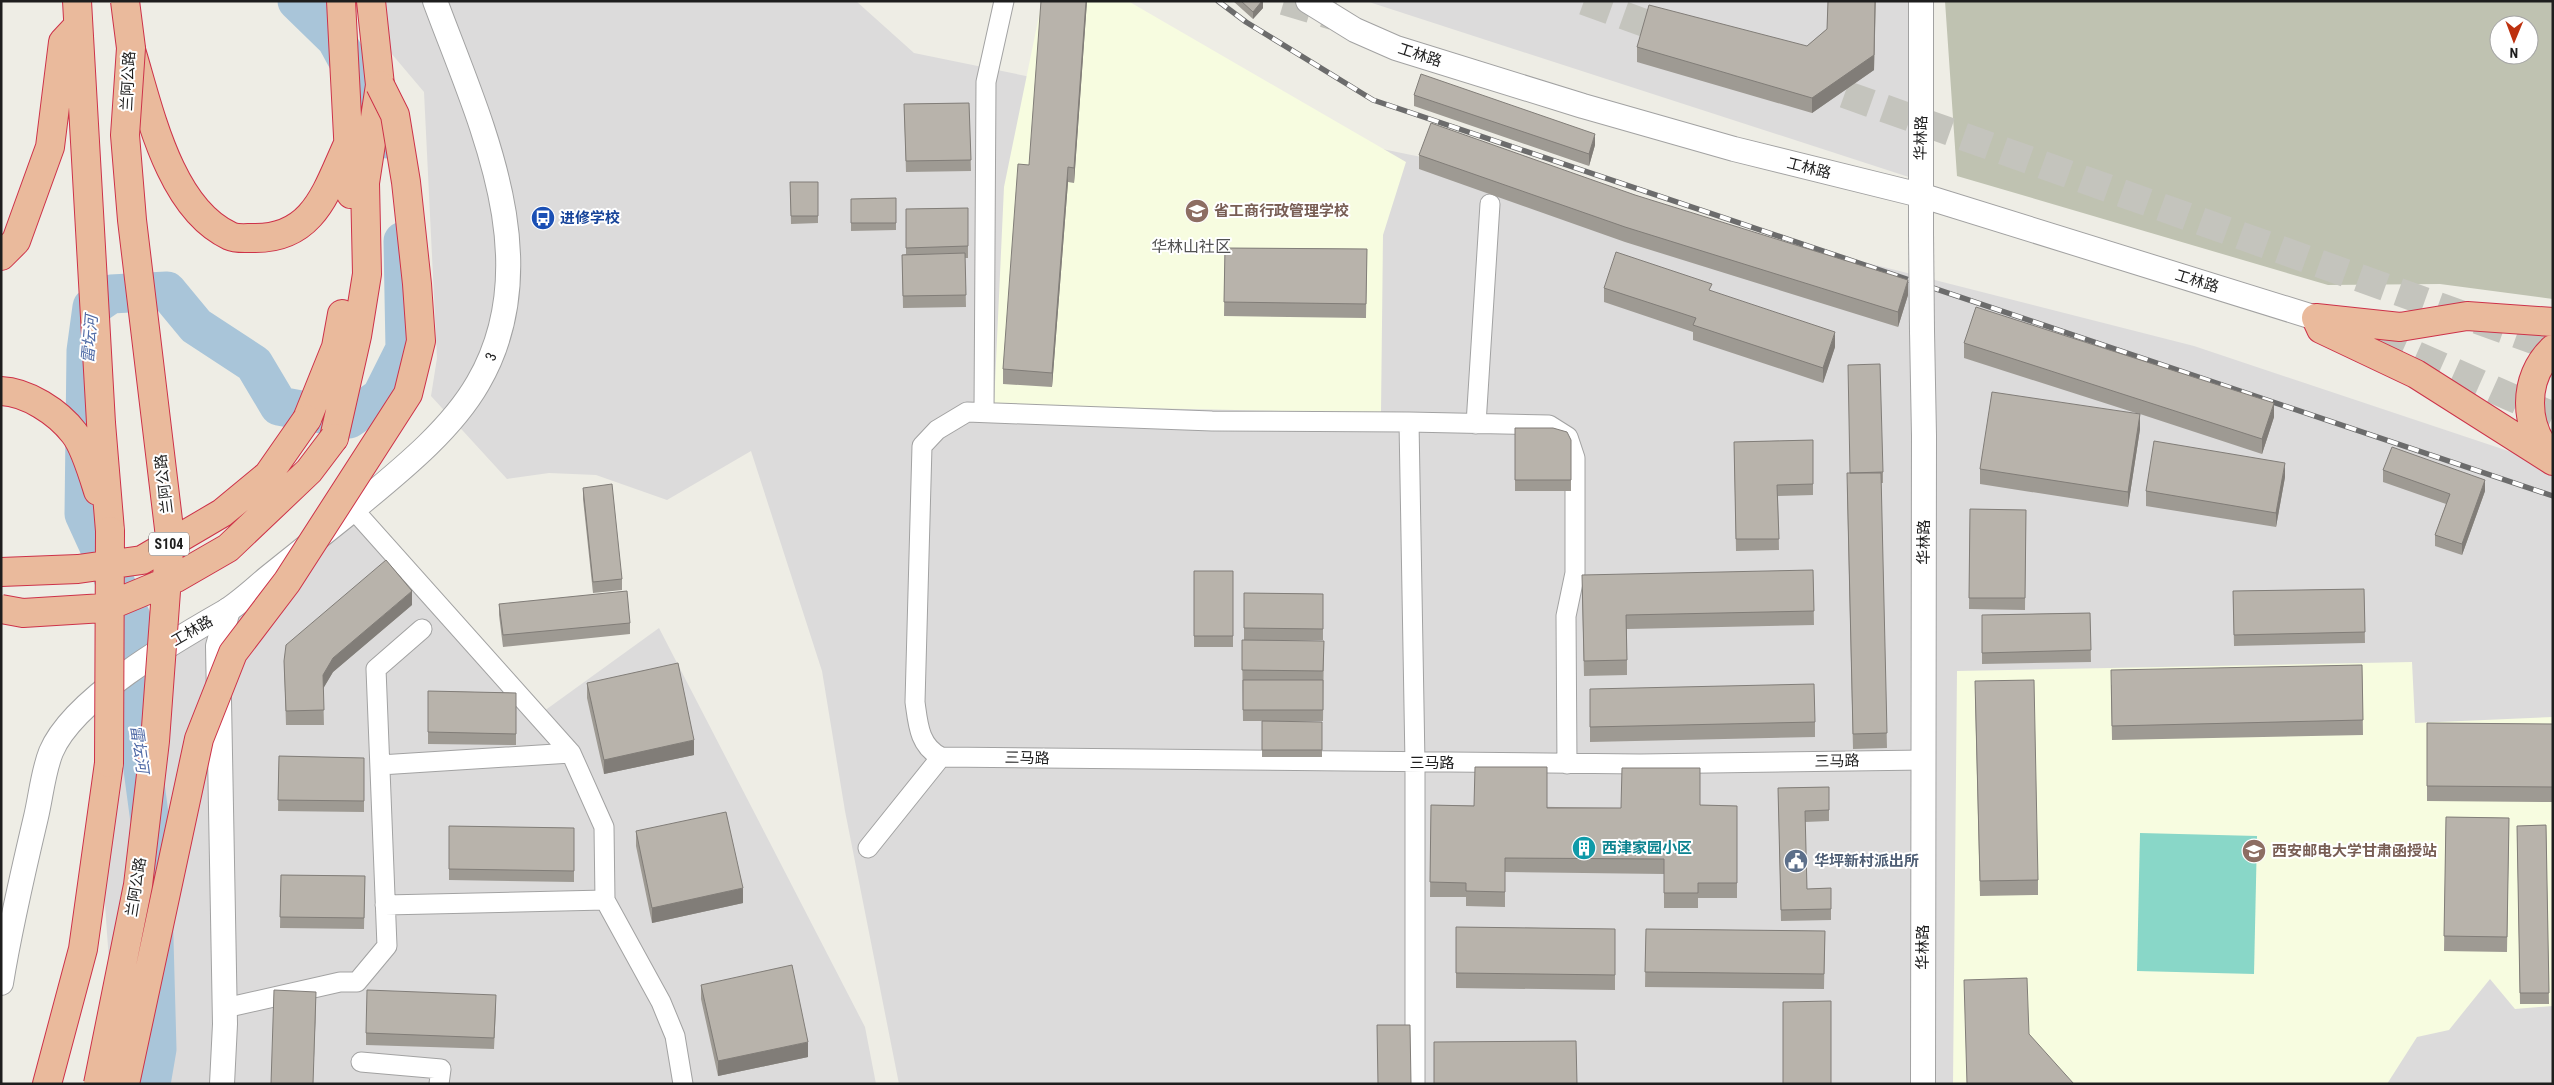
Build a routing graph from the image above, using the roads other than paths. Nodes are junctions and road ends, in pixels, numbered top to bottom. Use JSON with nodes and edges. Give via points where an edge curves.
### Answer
{"nodes":[{"id":1,"x":125,"y":1,"type":"edge"},
{"id":2,"x":341,"y":1,"type":"edge"},
{"id":3,"x":372,"y":1,"type":"edge"},
{"id":4,"x":435,"y":1,"type":"edge"},
{"id":5,"x":1004,"y":1,"type":"edge"},
{"id":6,"x":1308,"y":1,"type":"edge"},
{"id":7,"x":1921,"y":1,"type":"edge"},
{"id":8,"x":78,"y":13,"type":"edge"},
{"id":9,"x":131,"y":48,"type":"junction"},
{"id":10,"x":380,"y":85,"type":"junction"},
{"id":11,"x":349,"y":142,"type":"junction"},
{"id":12,"x":1920,"y":195,"type":"junction"},
{"id":13,"x":1490,"y":204,"type":"dead end"},
{"id":14,"x":1,"y":256,"type":"edge"},
{"id":15,"x":2316,"y":318,"type":"junction"},
{"id":16,"x":2553,"y":322,"type":"edge"},
{"id":17,"x":2553,"y":349,"type":"edge"},
{"id":18,"x":1,"y":391,"type":"edge"},
{"id":19,"x":984,"y":412,"type":"junction"},
{"id":20,"x":1409,"y":422,"type":"junction"},
{"id":21,"x":1476,"y":424,"type":"junction"},
{"id":22,"x":2553,"y":460,"type":"edge"},
{"id":23,"x":353,"y":509,"type":"junction"},
{"id":24,"x":110,"y":530,"type":"junction"},
{"id":25,"x":1,"y":572,"type":"edge"},
{"id":26,"x":1,"y":609,"type":"edge"},
{"id":27,"x":228,"y":610,"type":"junction"},
{"id":28,"x":422,"y":629,"type":"dead end"},
{"id":29,"x":570,"y":753,"type":"junction"},
{"id":30,"x":941,"y":757,"type":"junction"},
{"id":31,"x":1924,"y":760,"type":"junction"},
{"id":32,"x":1415,"y":763,"type":"junction"},
{"id":33,"x":1567,"y":764,"type":"junction"},
{"id":34,"x":380,"y":765,"type":"junction"},
{"id":35,"x":868,"y":848,"type":"dead end"},
{"id":36,"x":605,"y":900,"type":"junction"},
{"id":37,"x":385,"y":905,"type":"junction"},
{"id":38,"x":1,"y":983,"type":"edge"},
{"id":39,"x":224,"y":1008,"type":"junction"},
{"id":40,"x":361,"y":1062,"type":"dead end"},
{"id":41,"x":47,"y":1084,"type":"edge"},
{"id":42,"x":98,"y":1084,"type":"edge"},
{"id":43,"x":125,"y":1084,"type":"edge"},
{"id":44,"x":222,"y":1084,"type":"edge"},
{"id":45,"x":440,"y":1084,"type":"edge"},
{"id":46,"x":683,"y":1084,"type":"edge"},
{"id":47,"x":1415,"y":1084,"type":"edge"},
{"id":48,"x":1923,"y":1084,"type":"edge"}],
"edges":[{"from":1,"to":9,"type":"highway","name":"兰阿公路","number":"S104","bridge":true},
{"from":2,"to":11,"type":"highway"},
{"from":3,"to":10,"type":"highway"},
{"from":4,"to":23,"type":"street","name":"3","via":[[496,171],[508,250],[504,320],[496,350],[477,386],[457,412],[411,461]]},
{"from":5,"to":19,"type":"street","via":[[986,82]]},
{"from":6,"to":12,"type":"street","name":"工林路","via":[[1355,30],[1396,48],[1734,150]]},
{"from":7,"to":12,"type":"street","name":"华林路"},
{"from":8,"to":14,"type":"highway","via":[[63,42],[50,147],[16,241]]},
{"from":8,"to":24,"type":"highway"},
{"from":9,"to":11,"type":"highway","via":[[162,154],[198,214],[231,237],[268,238],[297,228],[318,209]]},
{"from":9,"to":42,"type":"highway","name":"兰阿公路","number":"S104","bridge":true,"via":[[125,135],[170,537],[155,741],[138,885]]},
{"from":10,"to":26,"type":"highway","bridge":true,"via":[[365,182],[367,274],[334,438],[308,471],[228,548],[176,578],[104,608],[23,613]]},
{"from":10,"to":43,"type":"highway","bridge":true,"via":[[395,115],[418,284],[421,341],[408,394],[287,582],[233,653],[198,738]]},
{"from":11,"to":25,"type":"highway","bridge":true,"via":[[354,258],[336,347],[306,419],[268,475],[222,513],[142,560],[78,569]]},
{"from":12,"to":15,"type":"street","name":"工林路"},
{"from":12,"to":31,"type":"street","name":"华林路","bridge":true},
{"from":13,"to":21,"type":"street"},
{"from":15,"to":16,"type":"highway","via":[[2400,327],[2467,316]]},
{"from":15,"to":22,"type":"highway","via":[[2321,330],[2416,374]]},
{"from":17,"to":22,"type":"highway","via":[[2534,378],[2529,402],[2532,427]]},
{"from":18,"to":24,"type":"highway","via":[[12,392],[48,408],[75,433],[95,481]]},
{"from":19,"to":20,"type":"street","via":[[1212,421]]},
{"from":19,"to":30,"type":"street","via":[[967,412],[937,430],[922,446],[915,702],[919,732],[931,752]]},
{"from":20,"to":21,"type":"street"},
{"from":20,"to":32,"type":"street"},
{"from":21,"to":33,"type":"street","via":[[1549,425],[1568,437],[1575,458],[1575,573],[1566,616]]},
{"from":23,"to":27,"type":"street","name":"3"},
{"from":23,"to":29,"type":"street"},
{"from":24,"to":41,"type":"highway","bridge":true,"via":[[109,763],[83,949]]},
{"from":27,"to":38,"type":"street","name":"工林路","via":[[156,651],[117,682],[76,716],[51,752]]},
{"from":27,"to":39,"type":"street","via":[[218,646]]},
{"from":28,"to":34,"type":"street","via":[[376,669]]},
{"from":29,"to":34,"type":"street"},
{"from":29,"to":36,"type":"street","via":[[604,828]]},
{"from":30,"to":32,"type":"street","name":"三马路"},
{"from":30,"to":35,"type":"street"},
{"from":31,"to":33,"type":"street","name":"三马路"},
{"from":31,"to":48,"type":"street","name":"华林路"},
{"from":32,"to":33,"type":"street","name":"三马路"},
{"from":32,"to":47,"type":"street"},
{"from":34,"to":37,"type":"street"},
{"from":36,"to":37,"type":"street"},
{"from":36,"to":46,"type":"street","via":[[661,1002],[675,1036]]},
{"from":37,"to":39,"type":"street","via":[[387,946],[357,982],[340,982]]},
{"from":39,"to":44,"type":"street"},
{"from":40,"to":45,"type":"street","via":[[441,1069]]}]}
